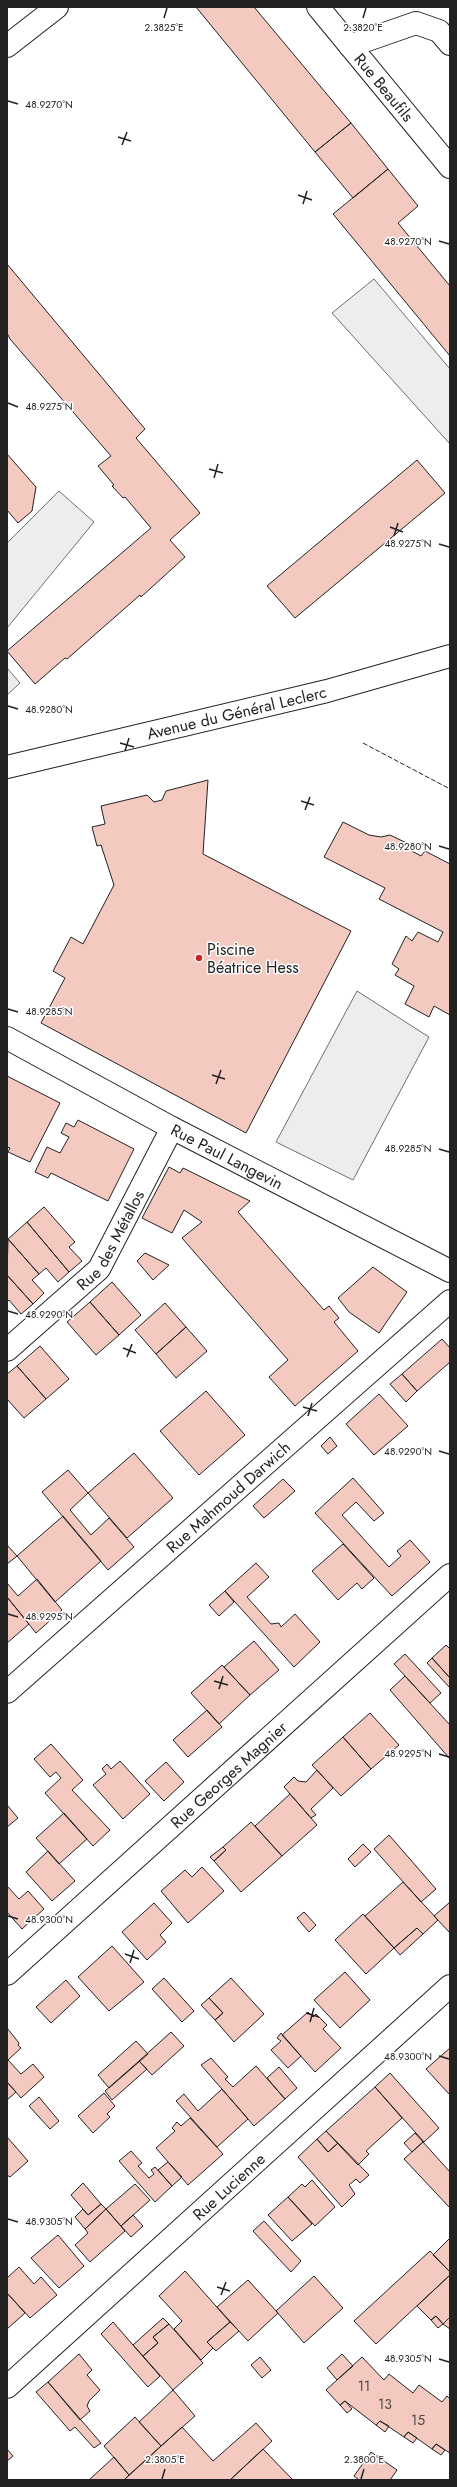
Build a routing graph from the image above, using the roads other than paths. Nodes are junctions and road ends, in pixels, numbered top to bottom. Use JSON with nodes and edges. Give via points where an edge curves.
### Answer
{"nodes":[{"id":1,"x":57,"y":7,"type":"edge"},
{"id":2,"x":318,"y":7,"type":"edge"},
{"id":3,"x":450,"y":44,"type":"edge"},
{"id":4,"x":7,"y":46,"type":"edge"},
{"id":5,"x":350,"y":46,"type":"junction"},
{"id":6,"x":450,"y":167,"type":"edge"},
{"id":7,"x":447,"y":657,"type":"edge"},
{"id":8,"x":7,"y":767,"type":"edge"},
{"id":9,"x":7,"y":1038,"type":"edge"},
{"id":10,"x":172,"y":1128,"type":"junction"},
{"id":11,"x":450,"y":1271,"type":"edge"},
{"id":12,"x":450,"y":1302,"type":"edge"},
{"id":13,"x":7,"y":1350,"type":"edge"},
{"id":14,"x":450,"y":1575,"type":"edge"},
{"id":15,"x":7,"y":1692,"type":"edge"},
{"id":16,"x":7,"y":1974,"type":"edge"},
{"id":17,"x":450,"y":1986,"type":"edge"},
{"id":18,"x":7,"y":2387,"type":"edge"}],
"edges":[{"from":1,"to":4,"type":"street"},
{"from":2,"to":5,"type":"street","name":"Rue Beaufils"},
{"from":3,"to":5,"type":"street","via":[[439,31],[416,23]]},
{"from":5,"to":6,"type":"street","name":"Rue Beaufils"},
{"from":7,"to":8,"type":"street","name":"Avenue du Général Leclerc","via":[[327,691]]},
{"from":9,"to":10,"type":"street","name":"Rue Paul Langevin"},
{"from":10,"to":11,"type":"street","name":"Rue Paul Langevin"},
{"from":10,"to":13,"type":"street","name":"Rue des Métallos","via":[[99,1269]]},
{"from":12,"to":15,"type":"street","name":"Rue Mahmoud Darwich"},
{"from":14,"to":16,"type":"street","name":"Rue Georges Magnier"},
{"from":17,"to":18,"type":"street","name":"Rue Lucienne"}]}
